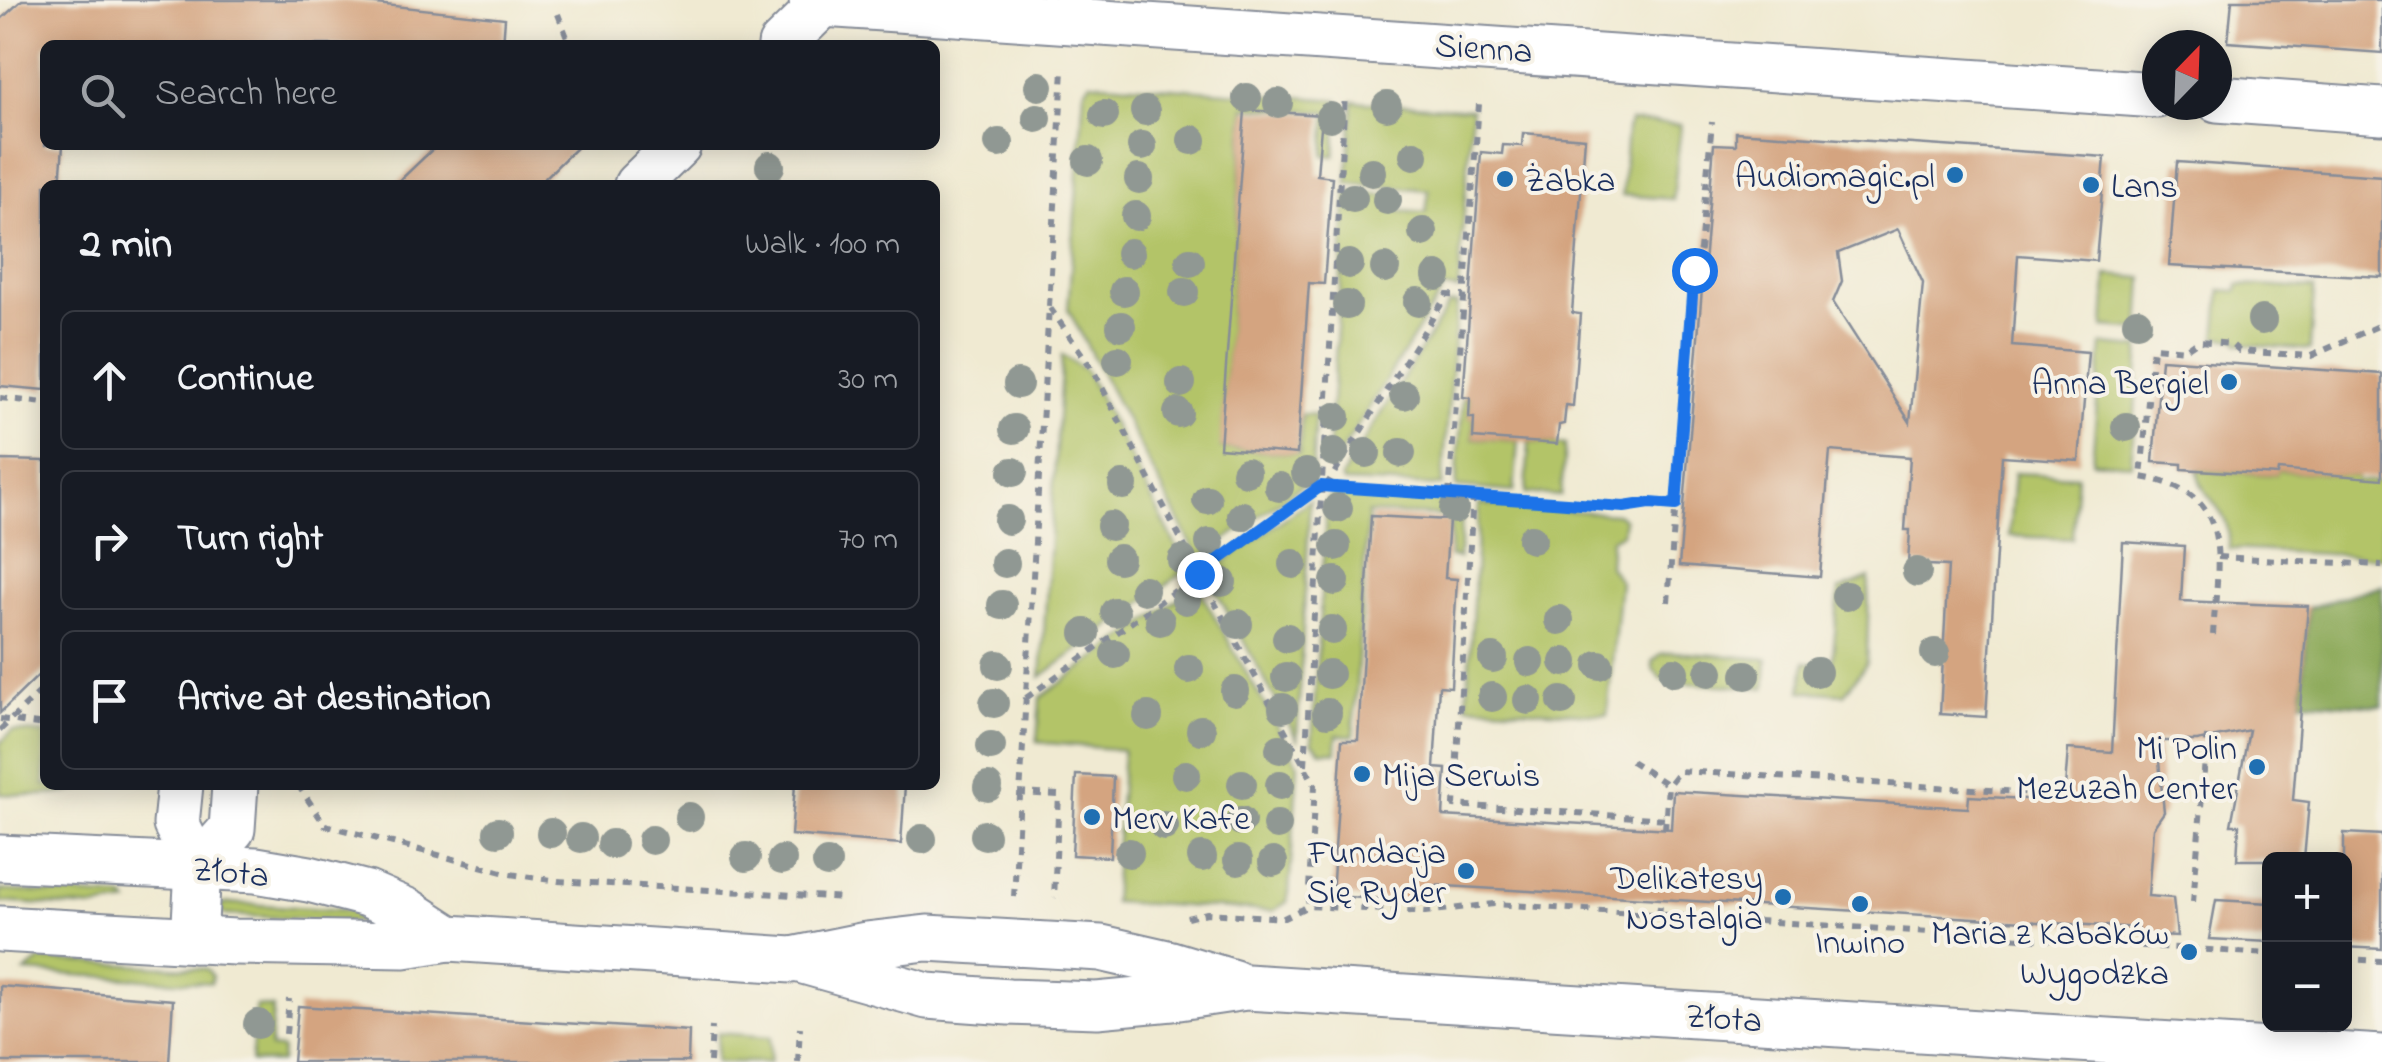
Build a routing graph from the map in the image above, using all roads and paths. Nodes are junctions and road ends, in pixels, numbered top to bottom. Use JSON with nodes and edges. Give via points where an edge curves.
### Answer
{"nodes":[{"id":1,"x":820,"y":1,"type":"edge"},
{"id":2,"x":558,"y":14,"type":"dead end"},
{"id":3,"x":568,"y":40,"type":"edge"},
{"id":4,"x":785,"y":40,"type":"edge"},
{"id":5,"x":1063,"y":70,"type":"dead end"},
{"id":6,"x":1345,"y":94,"type":"dead end"},
{"id":7,"x":2142,"y":94,"type":"edge"},
{"id":8,"x":2232,"y":101,"type":"edge"},
{"id":9,"x":1479,"y":104,"type":"dead end"},
{"id":10,"x":2382,"y":112,"type":"edge"},
{"id":11,"x":1712,"y":122,"type":"dead end"},
{"id":12,"x":673,"y":150,"type":"edge"},
{"id":13,"x":642,"y":180,"type":"edge"},
{"id":14,"x":1464,"y":296,"type":"junction"},
{"id":15,"x":1049,"y":307,"type":"junction"},
{"id":16,"x":2382,"y":324,"type":"edge"},
{"id":17,"x":0,"y":398,"type":"edge"},
{"id":18,"x":40,"y":402,"type":"edge"},
{"id":19,"x":1324,"y":486,"type":"junction"},
{"id":20,"x":1449,"y":495,"type":"junction"},
{"id":21,"x":1474,"y":496,"type":"junction"},
{"id":22,"x":1676,"y":505,"type":"junction"},
{"id":23,"x":2218,"y":558,"type":"junction"},
{"id":24,"x":2382,"y":565,"type":"edge"},
{"id":25,"x":1199,"y":574,"type":"junction"},
{"id":26,"x":1668,"y":602,"type":"dead end"},
{"id":27,"x":2213,"y":635,"type":"dead end"},
{"id":28,"x":40,"y":691,"type":"edge"},
{"id":29,"x":1024,"y":699,"type":"junction"},
{"id":30,"x":4,"y":721,"type":"edge"},
{"id":31,"x":40,"y":725,"type":"edge"},
{"id":32,"x":0,"y":730,"type":"edge"},
{"id":33,"x":2207,"y":736,"type":"dead end"},
{"id":34,"x":1631,"y":761,"type":"dead end"},
{"id":35,"x":1304,"y":765,"type":"junction"},
{"id":36,"x":1668,"y":785,"type":"junction"},
{"id":37,"x":179,"y":790,"type":"edge"},
{"id":38,"x":235,"y":790,"type":"edge"},
{"id":39,"x":301,"y":790,"type":"edge"},
{"id":40,"x":1018,"y":793,"type":"junction"},
{"id":41,"x":2068,"y":795,"type":"dead end"},
{"id":42,"x":1666,"y":819,"type":"junction"},
{"id":43,"x":1665,"y":829,"type":"dead end"},
{"id":44,"x":0,"y":858,"type":"edge"},
{"id":45,"x":198,"y":868,"type":"junction"},
{"id":46,"x":856,"y":899,"type":"dead end"},
{"id":47,"x":1660,"y":899,"type":"dead end"},
{"id":48,"x":2192,"y":902,"type":"dead end"},
{"id":49,"x":1308,"y":906,"type":"junction"},
{"id":50,"x":1015,"y":908,"type":"dead end"},
{"id":51,"x":1053,"y":910,"type":"dead end"},
{"id":52,"x":1660,"y":914,"type":"junction"},
{"id":53,"x":1169,"y":917,"type":"dead end"},
{"id":54,"x":0,"y":928,"type":"edge"},
{"id":55,"x":449,"y":938,"type":"junction"},
{"id":56,"x":194,"y":940,"type":"junction"},
{"id":57,"x":2262,"y":953,"type":"edge"},
{"id":58,"x":800,"y":960,"type":"junction"},
{"id":59,"x":2352,"y":960,"type":"edge"},
{"id":60,"x":2382,"y":962,"type":"edge"},
{"id":61,"x":1246,"y":987,"type":"junction"},
{"id":62,"x":289,"y":999,"type":"dead end"},
{"id":63,"x":800,"y":1027,"type":"dead end"},
{"id":64,"x":712,"y":1028,"type":"dead end"},
{"id":65,"x":286,"y":1034,"type":"dead end"},
{"id":66,"x":2382,"y":1058,"type":"edge"},
{"id":67,"x":710,"y":1062,"type":"edge"},
{"id":68,"x":798,"y":1062,"type":"edge"}],
"edges":[{"from":1,"to":4,"type":"street"},
{"from":1,"to":7,"type":"street","name":"Sienna"},
{"from":2,"to":3,"type":"path"},
{"from":5,"to":15,"type":"path"},
{"from":6,"to":19,"type":"path"},
{"from":8,"to":10,"type":"street"},
{"from":9,"to":14,"type":"path"},
{"from":11,"to":22,"type":"path"},
{"from":12,"to":13,"type":"street"},
{"from":14,"to":19,"type":"path","via":[[1447,296]]},
{"from":14,"to":20,"type":"path"},
{"from":15,"to":25,"type":"path","via":[[1094,370]]},
{"from":15,"to":29,"type":"path"},
{"from":16,"to":23,"type":"path","via":[[2311,356],[2198,341],[2185,350],[2153,347],[2141,477],[2189,491],[2216,531]]},
{"from":17,"to":18,"type":"path"},
{"from":19,"to":20,"type":"path"},
{"from":19,"to":25,"type":"path"},
{"from":19,"to":35,"type":"path"},
{"from":20,"to":21,"type":"path"},
{"from":21,"to":22,"type":"path"},
{"from":21,"to":42,"type":"path","via":[[1454,806]]},
{"from":22,"to":26,"type":"path"},
{"from":23,"to":24,"type":"path"},
{"from":23,"to":27,"type":"path"},
{"from":25,"to":29,"type":"path"},
{"from":25,"to":35,"type":"path"},
{"from":28,"to":30,"type":"path"},
{"from":29,"to":40,"type":"path"},
{"from":30,"to":31,"type":"path"},
{"from":30,"to":32,"type":"path"},
{"from":33,"to":48,"type":"path"},
{"from":34,"to":36,"type":"path"},
{"from":35,"to":49,"type":"path","via":[[1315,785]]},
{"from":36,"to":41,"type":"path","via":[[1679,771]]},
{"from":36,"to":42,"type":"path"},
{"from":37,"to":45,"type":"street","via":[[176,824]]},
{"from":38,"to":45,"type":"street","via":[[232,829]]},
{"from":39,"to":46,"type":"path","via":[[325,825],[510,874]]},
{"from":40,"to":50,"type":"path"},
{"from":40,"to":51,"type":"path","via":[[1059,796]]},
{"from":42,"to":43,"type":"path"},
{"from":44,"to":45,"type":"street","name":"Złota"},
{"from":45,"to":55,"type":"street","name":"Złota","via":[[256,870],[367,894]]},
{"from":45,"to":56,"type":"street"},
{"from":47,"to":52,"type":"path"},
{"from":49,"to":52,"type":"path","via":[[1425,912],[1494,904]]},
{"from":49,"to":53,"type":"path","via":[[1284,918]]},
{"from":52,"to":57,"type":"path"},
{"from":54,"to":56,"type":"street","name":"Złota"},
{"from":55,"to":56,"type":"street","name":"Złota","via":[[404,945]]},
{"from":55,"to":58,"type":"street","name":"Złota"},
{"from":58,"to":61,"type":"street","name":"Złota","via":[[928,996],[1010,1002],[1098,1005]]},
{"from":58,"to":61,"type":"street","name":"Złota","via":[[927,938],[1100,948]]},
{"from":59,"to":60,"type":"path"},
{"from":61,"to":66,"type":"street","name":"Złota"},
{"from":62,"to":65,"type":"path"},
{"from":63,"to":68,"type":"path"},
{"from":64,"to":67,"type":"path"}]}
